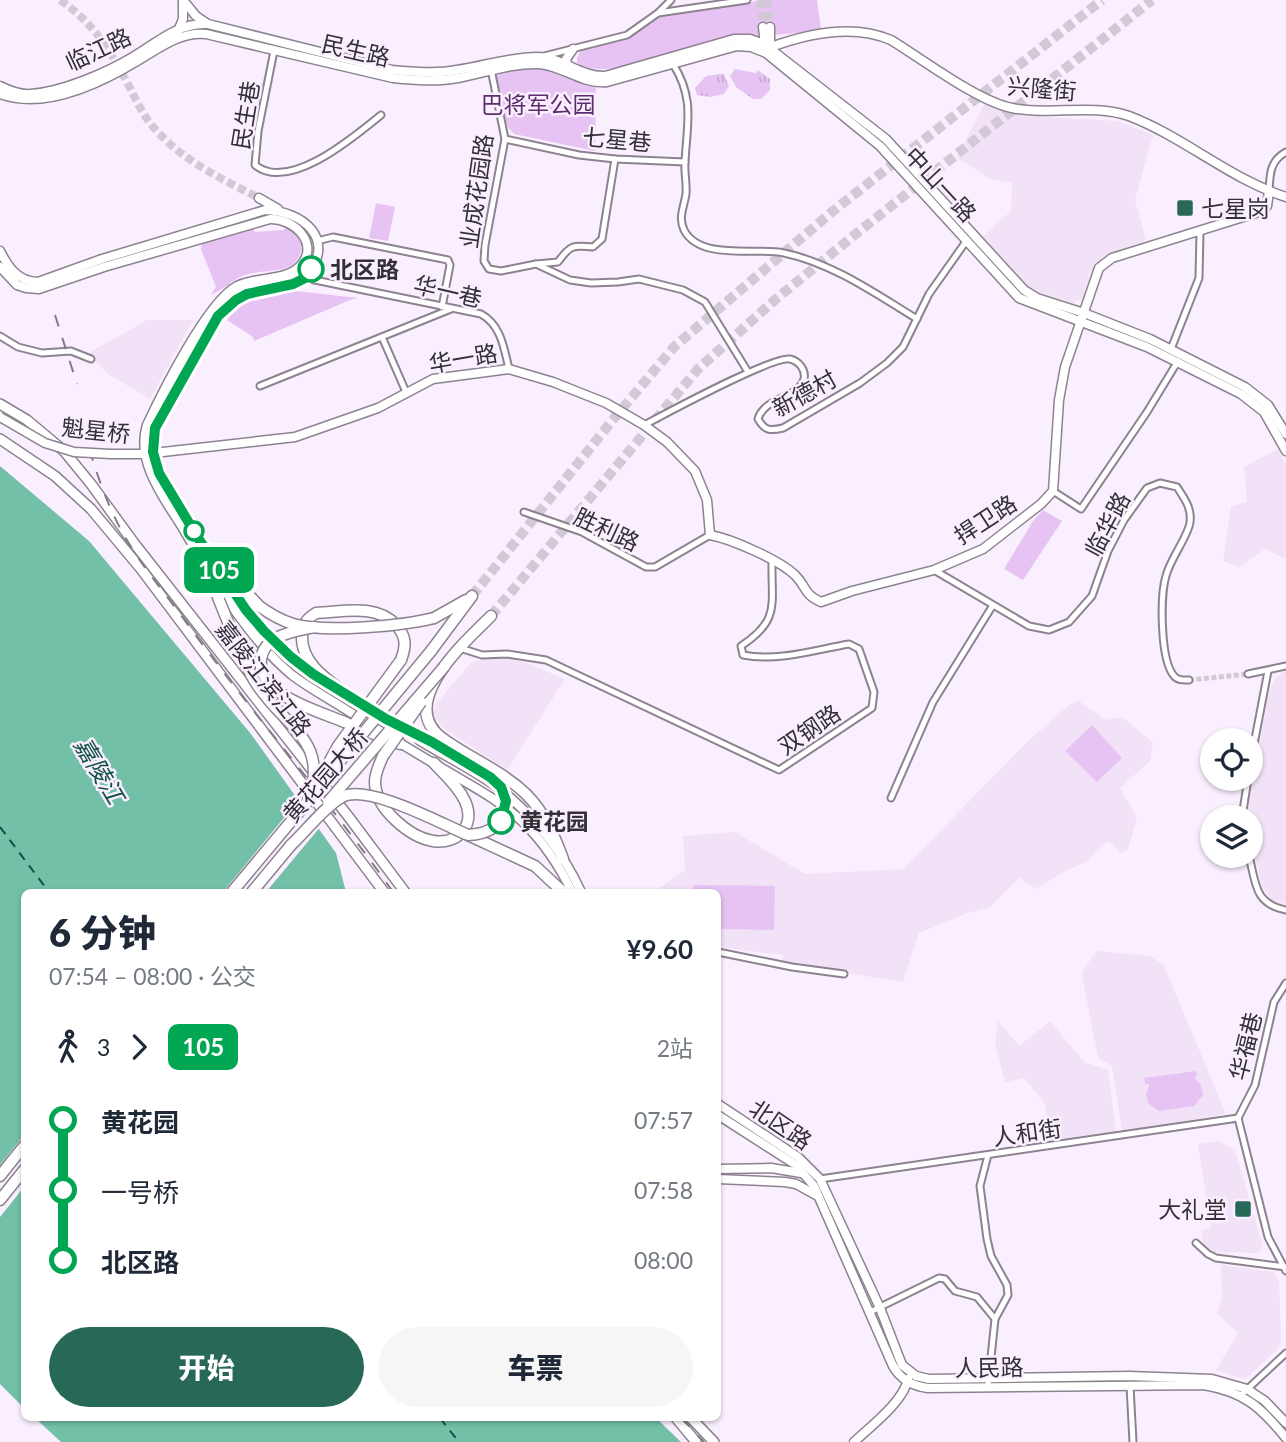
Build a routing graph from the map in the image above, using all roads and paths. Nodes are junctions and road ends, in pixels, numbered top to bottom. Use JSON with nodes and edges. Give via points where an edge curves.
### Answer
{"nodes":[{"id":1,"x":183,"y":0,"type":"edge"},
{"id":2,"x":671,"y":0,"type":"edge"},
{"id":3,"x":747,"y":0,"type":"edge"},
{"id":4,"x":658,"y":13,"type":"junction"},
{"id":5,"x":208,"y":24,"type":"junction"},
{"id":6,"x":766,"y":27,"type":"tunnel mouth"},
{"id":7,"x":179,"y":29,"type":"junction"},
{"id":8,"x":170,"y":42,"type":"junction"},
{"id":9,"x":576,"y":48,"type":"junction"},
{"id":10,"x":767,"y":48,"type":"junction"},
{"id":11,"x":274,"y":51,"type":"junction"},
{"id":12,"x":538,"y":61,"type":"junction"},
{"id":13,"x":673,"y":64,"type":"junction"},
{"id":14,"x":491,"y":66,"type":"junction"},
{"id":15,"x":567,"y":67,"type":"junction"},
{"id":16,"x":577,"y":74,"type":"junction"},
{"id":17,"x":0,"y":86,"type":"edge"},
{"id":18,"x":0,"y":94,"type":"edge"},
{"id":19,"x":381,"y":115,"type":"dead end"},
{"id":20,"x":505,"y":139,"type":"junction"},
{"id":21,"x":1286,"y":152,"type":"edge"},
{"id":22,"x":615,"y":159,"type":"junction"},
{"id":23,"x":685,"y":162,"type":"junction"},
{"id":24,"x":1269,"y":191,"type":"junction"},
{"id":25,"x":1286,"y":197,"type":"edge"},
{"id":26,"x":258,"y":198,"type":"tunnel mouth"},
{"id":27,"x":265,"y":210,"type":"junction"},
{"id":28,"x":280,"y":210,"type":"junction"},
{"id":29,"x":270,"y":219,"type":"junction"},
{"id":30,"x":1200,"y":232,"type":"junction"},
{"id":31,"x":967,"y":240,"type":"junction"},
{"id":32,"x":317,"y":241,"type":"junction"},
{"id":33,"x":0,"y":251,"type":"edge"},
{"id":34,"x":537,"y":264,"type":"junction"},
{"id":35,"x":0,"y":267,"type":"edge"},
{"id":36,"x":305,"y":278,"type":"junction"},
{"id":37,"x":442,"y":307,"type":"junction"},
{"id":38,"x":451,"y":309,"type":"junction"},
{"id":39,"x":1083,"y":317,"type":"junction"},
{"id":40,"x":917,"y":319,"type":"junction"},
{"id":41,"x":0,"y":336,"type":"edge"},
{"id":42,"x":382,"y":337,"type":"junction"},
{"id":43,"x":1171,"y":349,"type":"junction"},
{"id":44,"x":91,"y":359,"type":"dead end"},
{"id":45,"x":1178,"y":361,"type":"junction"},
{"id":46,"x":509,"y":369,"type":"junction"},
{"id":47,"x":748,"y":372,"type":"junction"},
{"id":48,"x":260,"y":386,"type":"dead end"},
{"id":49,"x":406,"y":392,"type":"junction"},
{"id":50,"x":0,"y":404,"type":"edge"},
{"id":51,"x":0,"y":417,"type":"edge"},
{"id":52,"x":644,"y":425,"type":"junction"},
{"id":53,"x":1286,"y":433,"type":"edge"},
{"id":54,"x":0,"y":439,"type":"edge"},
{"id":55,"x":1286,"y":451,"type":"edge"},
{"id":56,"x":149,"y":453,"type":"junction"},
{"id":57,"x":1052,"y":491,"type":"junction"},
{"id":58,"x":524,"y":512,"type":"dead end"},
{"id":59,"x":710,"y":535,"type":"junction"},
{"id":60,"x":204,"y":547,"type":"junction"},
{"id":61,"x":772,"y":561,"type":"junction"},
{"id":62,"x":206,"y":565,"type":"junction"},
{"id":63,"x":934,"y":570,"type":"junction"},
{"id":64,"x":993,"y":605,"type":"junction"},
{"id":65,"x":491,"y":616,"type":"tunnel mouth"},
{"id":66,"x":314,"y":627,"type":"junction"},
{"id":67,"x":263,"y":645,"type":"junction"},
{"id":68,"x":281,"y":648,"type":"junction"},
{"id":69,"x":458,"y":650,"type":"junction"},
{"id":70,"x":1286,"y":666,"type":"edge"},
{"id":71,"x":444,"y":667,"type":"junction"},
{"id":72,"x":1268,"y":671,"type":"junction"},
{"id":73,"x":1248,"y":674,"type":"tunnel mouth"},
{"id":74,"x":1189,"y":680,"type":"dead end"},
{"id":75,"x":433,"y":685,"type":"junction"},
{"id":76,"x":348,"y":695,"type":"junction"},
{"id":77,"x":386,"y":719,"type":"junction"},
{"id":78,"x":1257,"y":728,"type":"edge"},
{"id":79,"x":400,"y":744,"type":"junction"},
{"id":80,"x":434,"y":763,"type":"junction"},
{"id":81,"x":891,"y":797,"type":"dead end"},
{"id":82,"x":308,"y":801,"type":"junction"},
{"id":83,"x":468,"y":835,"type":"junction"},
{"id":84,"x":291,"y":845,"type":"junction"},
{"id":85,"x":563,"y":859,"type":"junction"},
{"id":86,"x":1252,"y":868,"type":"edge"},
{"id":87,"x":235,"y":889,"type":"edge"},
{"id":88,"x":254,"y":889,"type":"edge"},
{"id":89,"x":382,"y":889,"type":"edge"},
{"id":90,"x":403,"y":889,"type":"edge"},
{"id":91,"x":560,"y":889,"type":"edge"},
{"id":92,"x":570,"y":889,"type":"edge"},
{"id":93,"x":579,"y":889,"type":"edge"},
{"id":94,"x":1286,"y":910,"type":"edge"},
{"id":95,"x":721,"y":953,"type":"edge"},
{"id":96,"x":844,"y":974,"type":"dead end"},
{"id":97,"x":1286,"y":983,"type":"edge"},
{"id":98,"x":721,"y":1106,"type":"edge"},
{"id":99,"x":721,"y":1117,"type":"edge"},
{"id":100,"x":1238,"y":1118,"type":"junction"},
{"id":101,"x":784,"y":1148,"type":"junction"},
{"id":102,"x":21,"y":1150,"type":"edge"},
{"id":103,"x":988,"y":1155,"type":"junction"},
{"id":104,"x":794,"y":1168,"type":"junction"},
{"id":105,"x":721,"y":1169,"type":"edge"},
{"id":106,"x":21,"y":1174,"type":"edge"},
{"id":107,"x":805,"y":1175,"type":"junction"},
{"id":108,"x":0,"y":1176,"type":"edge"},
{"id":109,"x":721,"y":1179,"type":"edge"},
{"id":110,"x":762,"y":1179,"type":"junction"},
{"id":111,"x":820,"y":1179,"type":"junction"},
{"id":112,"x":821,"y":1198,"type":"junction"},
{"id":113,"x":0,"y":1200,"type":"edge"},
{"id":114,"x":1196,"y":1243,"type":"dead end"},
{"id":115,"x":1285,"y":1268,"type":"edge"},
{"id":116,"x":880,"y":1308,"type":"junction"},
{"id":117,"x":870,"y":1312,"type":"junction"},
{"id":118,"x":995,"y":1319,"type":"junction"},
{"id":119,"x":1286,"y":1353,"type":"edge"},
{"id":120,"x":906,"y":1370,"type":"junction"},
{"id":121,"x":1130,"y":1380,"type":"junction"},
{"id":122,"x":989,"y":1382,"type":"junction"},
{"id":123,"x":908,"y":1383,"type":"junction"},
{"id":124,"x":1244,"y":1392,"type":"junction"},
{"id":125,"x":678,"y":1421,"type":"edge"},
{"id":126,"x":694,"y":1421,"type":"edge"},
{"id":127,"x":1286,"y":1423,"type":"edge"},
{"id":128,"x":1286,"y":1438,"type":"edge"},
{"id":129,"x":696,"y":1442,"type":"edge"},
{"id":130,"x":714,"y":1442,"type":"edge"},
{"id":131,"x":854,"y":1442,"type":"edge"},
{"id":132,"x":1133,"y":1442,"type":"edge"}],
"edges":[{"from":1,"to":5,"type":"main road","name":"民生路"},
{"from":1,"to":7,"type":"main road"},
{"from":2,"to":4,"type":"street"},
{"from":3,"to":4,"type":"street"},
{"from":4,"to":9,"type":"street","via":[[627,36]]},
{"from":5,"to":7,"type":"main road","name":"临江路"},
{"from":5,"to":14,"type":"main road","name":"民生路","via":[[392,70],[420,73]]},
{"from":6,"to":10,"type":"main road"},
{"from":7,"to":8,"type":"main road"},
{"from":7,"to":17,"type":"main road","name":"临江路","via":[[96,75],[51,90],[23,94]]},
{"from":8,"to":11,"type":"main road","name":"民生路","via":[[200,33]]},
{"from":8,"to":18,"type":"main road","name":"临江路","via":[[99,81],[51,97],[22,100]]},
{"from":9,"to":12,"type":"street"},
{"from":9,"to":15,"type":"main road","via":[[566,59]]},
{"from":9,"to":16,"type":"main road","via":[[572,59]]},
{"from":10,"to":13,"type":"main road","name":"中山一路","via":[[737,46]]},
{"from":10,"to":16,"type":"main road","name":"中山一路","via":[[750,39],[734,39],[605,76]]},
{"from":10,"to":24,"type":"main road","name":"兴隆街","via":[[815,34],[878,34],[1000,105],[1121,113]]},
{"from":10,"to":31,"type":"main road","name":"中山一路","via":[[880,146]]},
{"from":10,"to":39,"type":"main road","name":"中山一路","via":[[886,139],[1024,290]]},
{"from":11,"to":14,"type":"main road","name":"民生路","via":[[419,81],[456,78]]},
{"from":11,"to":19,"type":"street","name":"民生巷","via":[[258,131],[255,165],[260,169],[290,173],[337,150]]},
{"from":12,"to":14,"type":"main road","name":"民生路"},
{"from":12,"to":15,"type":"main road"},
{"from":12,"to":16,"type":"main road","name":"中山一路"},
{"from":13,"to":16,"type":"main road","name":"中山一路","via":[[607,82],[596,83]]},
{"from":13,"to":23,"type":"street","via":[[687,90]]},
{"from":14,"to":20,"type":"street","name":"业成花园路"},
{"from":15,"to":16,"type":"main road"},
{"from":20,"to":22,"type":"street","name":"七星巷"},
{"from":20,"to":34,"type":"street","name":"业成花园路","via":[[484,261],[489,269],[501,271]]},
{"from":21,"to":24,"type":"street","via":[[1274,160]]},
{"from":22,"to":23,"type":"street","name":"七星巷"},
{"from":22,"to":34,"type":"street","via":[[601,239],[593,247],[568,249],[558,262]]},
{"from":23,"to":40,"type":"street","via":[[686,192],[680,218],[694,242],[706,247],[784,253],[844,275]]},
{"from":24,"to":25,"type":"main road","name":"兴隆街"},
{"from":24,"to":30,"type":"main road","via":[[1262,210]]},
{"from":26,"to":28,"type":"main road"},
{"from":27,"to":28,"type":"main road"},
{"from":27,"to":29,"type":"main road","via":[[263,215]]},
{"from":27,"to":33,"type":"main road","via":[[38,282],[18,276]]},
{"from":28,"to":32,"type":"main road","via":[[308,223]]},
{"from":29,"to":35,"type":"main road","via":[[39,289],[17,285]]},
{"from":29,"to":56,"type":"main road","via":[[285,221],[300,231],[306,256],[301,266],[235,287],[210,311],[151,416],[144,435]]},
{"from":30,"to":39,"type":"main road","via":[[1105,262],[1095,275]]},
{"from":30,"to":43,"type":"street","via":[[1199,278]]},
{"from":31,"to":39,"type":"main road","name":"中山一路","via":[[1019,298]]},
{"from":31,"to":40,"type":"street","name":"新德村"},
{"from":32,"to":36,"type":"main road","via":[[317,254]]},
{"from":32,"to":37,"type":"street","via":[[333,237],[448,260]]},
{"from":34,"to":47,"type":"street","via":[[570,280],[639,279],[694,294],[705,302]]},
{"from":36,"to":37,"type":"street","name":"华一巷"},
{"from":36,"to":56,"type":"main road","via":[[247,294],[218,316],[158,421]]},
{"from":37,"to":38,"type":"street","name":"华一巷"},
{"from":38,"to":42,"type":"street"},
{"from":38,"to":46,"type":"street","name":"华一巷","via":[[489,318],[503,342]]},
{"from":39,"to":43,"type":"main road","name":"中山一路"},
{"from":39,"to":45,"type":"main road","name":"中山一路"},
{"from":39,"to":57,"type":"main road","via":[[1061,389]]},
{"from":40,"to":47,"type":"street","name":"新德村","via":[[903,347],[887,363],[783,428],[771,431],[762,427],[760,411],[800,387],[804,381],[800,365],[790,359],[779,360]]},
{"from":41,"to":44,"type":"street","via":[[18,347],[42,353],[71,351]]},
{"from":42,"to":48,"type":"street"},
{"from":42,"to":49,"type":"street"},
{"from":43,"to":53,"type":"main road","name":"中山一路","via":[[1258,395]]},
{"from":45,"to":55,"type":"main road","name":"中山一路","via":[[1253,401],[1271,421]]},
{"from":45,"to":57,"type":"street","name":"临华路","via":[[1081,509]]},
{"from":46,"to":49,"type":"main road","name":"华一路","via":[[433,379]]},
{"from":46,"to":52,"type":"main road","name":"华一路","via":[[606,403]]},
{"from":47,"to":52,"type":"street","name":"新德村"},
{"from":49,"to":56,"type":"main road","name":"华一路","via":[[378,408],[295,437]]},
{"from":50,"to":90,"type":"main road","name":"嘉陵江滨江路","via":[[64,451]]},
{"from":51,"to":56,"type":"main road","name":"魁星桥","bridge":true,"via":[[45,443],[74,452]]},
{"from":52,"to":59,"type":"main road","name":"华一路","via":[[695,471],[707,500]]},
{"from":54,"to":89,"type":"main road","name":"嘉陵江滨江路","via":[[55,476],[91,509]]},
{"from":56,"to":60,"type":"main road"},
{"from":56,"to":62,"type":"main road","via":[[159,490]]},
{"from":57,"to":63,"type":"main road","name":"捍卫路","via":[[983,549]]},
{"from":58,"to":59,"type":"street","name":"胜利路","via":[[582,532],[646,567],[655,567]]},
{"from":59,"to":61,"type":"main road"},
{"from":60,"to":66,"type":"highway","bridge":true,"via":[[276,618]]},
{"from":60,"to":68,"type":"main road","via":[[246,610]]},
{"from":61,"to":63,"type":"main road","name":"捍卫路","via":[[796,575],[808,597],[821,602]]},
{"from":61,"to":69,"type":"street","name":"双钢路","via":[[771,615],[759,634],[741,646],[743,654],[782,656],[849,644],[859,649],[874,692],[872,708],[779,770],[546,660]]},
{"from":62,"to":67,"type":"main road"},
{"from":62,"to":82,"type":"highway","bridge":true,"via":[[255,681],[309,747],[315,782]]},
{"from":63,"to":64,"type":"street","name":"临华路"},
{"from":64,"to":74,"type":"street","name":"临华路","via":[[1029,626],[1049,630],[1069,622],[1092,596],[1108,551],[1146,488],[1160,483],[1177,487],[1189,506],[1190,524],[1164,579],[1163,626],[1173,676]]},
{"from":64,"to":81,"type":"street","via":[[933,702]]},
{"from":65,"to":69,"type":"highway","name":"黄花园大桥"},
{"from":66,"to":79,"type":"highway","bridge":true,"via":[[289,632],[267,645],[261,672],[266,683],[277,692]]},
{"from":66,"to":82,"type":"highway","name":"黄花园大桥","bridge":true,"via":[[412,624],[434,618],[472,596]]},
{"from":67,"to":68,"type":"main road","via":[[264,635]]},
{"from":67,"to":79,"type":"main road","via":[[294,676]]},
{"from":68,"to":76,"type":"main road"},
{"from":69,"to":71,"type":"highway","name":"黄花园大桥"},
{"from":70,"to":72,"type":"street"},
{"from":71,"to":75,"type":"highway","bridge":true},
{"from":71,"to":84,"type":"highway","name":"黄花园大桥","bridge":true},
{"from":72,"to":73,"type":"street"},
{"from":72,"to":78,"type":"street"},
{"from":75,"to":80,"type":"highway","bridge":true,"via":[[383,756],[375,785],[396,820],[431,841],[444,841],[459,837],[469,816],[455,786]]},
{"from":75,"to":85,"type":"highway","via":[[426,703],[428,722],[441,737],[503,776],[537,807]]},
{"from":76,"to":77,"type":"main road"},
{"from":76,"to":82,"type":"highway","bridge":true,"via":[[322,676],[306,655],[304,623],[316,613],[378,613],[403,633],[406,647],[338,746]]},
{"from":77,"to":83,"type":"highway","bridge":true,"via":[[490,777],[504,793],[506,807],[497,826]]},
{"from":77,"to":85,"type":"main road","via":[[505,793]]},
{"from":79,"to":80,"type":"main road"},
{"from":80,"to":92,"type":"main road","via":[[522,821],[555,861]]},
{"from":82,"to":87,"type":"highway","name":"黄花园大桥"},
{"from":83,"to":84,"type":"highway","bridge":true,"via":[[375,795],[354,793],[339,799]]},
{"from":83,"to":91,"type":"highway","via":[[535,866]]},
{"from":84,"to":88,"type":"highway","name":"黄花园大桥"},
{"from":85,"to":93,"type":"main road"},
{"from":86,"to":94,"type":"street","via":[[1260,896],[1270,906]]},
{"from":95,"to":96,"type":"street"},
{"from":97,"to":100,"type":"street","name":"华福巷","via":[[1274,1002],[1255,1085]]},
{"from":98,"to":101,"type":"main road","name":"北区路"},
{"from":99,"to":104,"type":"main road","name":"北区路"},
{"from":100,"to":103,"type":"street","name":"人和街"},
{"from":100,"to":115,"type":"street","via":[[1268,1237]]},
{"from":101,"to":104,"type":"main road","via":[[794,1159]]},
{"from":101,"to":111,"type":"main road","name":"北区路"},
{"from":102,"to":108,"type":"highway"},
{"from":103,"to":111,"type":"street","name":"人和街"},
{"from":103,"to":118,"type":"street","via":[[980,1186],[988,1248],[1008,1290]]},
{"from":104,"to":105,"type":"main road"},
{"from":104,"to":107,"type":"main road"},
{"from":104,"to":110,"type":"main road","via":[[786,1175]]},
{"from":106,"to":113,"type":"highway"},
{"from":107,"to":111,"type":"main road"},
{"from":107,"to":112,"type":"main road"},
{"from":109,"to":110,"type":"main road"},
{"from":110,"to":112,"type":"main road","via":[[796,1184]]},
{"from":111,"to":116,"type":"main road"},
{"from":112,"to":117,"type":"main road"},
{"from":114,"to":115,"type":"street","via":[[1216,1258]]},
{"from":116,"to":117,"type":"street"},
{"from":116,"to":118,"type":"street","via":[[939,1278],[955,1291],[977,1297]]},
{"from":116,"to":120,"type":"main road"},
{"from":117,"to":123,"type":"main road","via":[[896,1372]]},
{"from":118,"to":122,"type":"street"},
{"from":119,"to":124,"type":"street"},
{"from":120,"to":122,"type":"main road","name":"人民路","via":[[929,1379]]},
{"from":120,"to":123,"type":"main road"},
{"from":121,"to":122,"type":"main road","name":"人民路"},
{"from":121,"to":124,"type":"main road","name":"人民路","via":[[1212,1379]]},
{"from":121,"to":132,"type":"street"},
{"from":122,"to":123,"type":"main road","name":"人民路","via":[[928,1388]]},
{"from":123,"to":131,"type":"main road"},
{"from":124,"to":127,"type":"main road","name":"人民路","via":[[1265,1402]]},
{"from":124,"to":128,"type":"main road","name":"人民路"},
{"from":125,"to":129,"type":"main road"},
{"from":126,"to":130,"type":"main road"}]}
